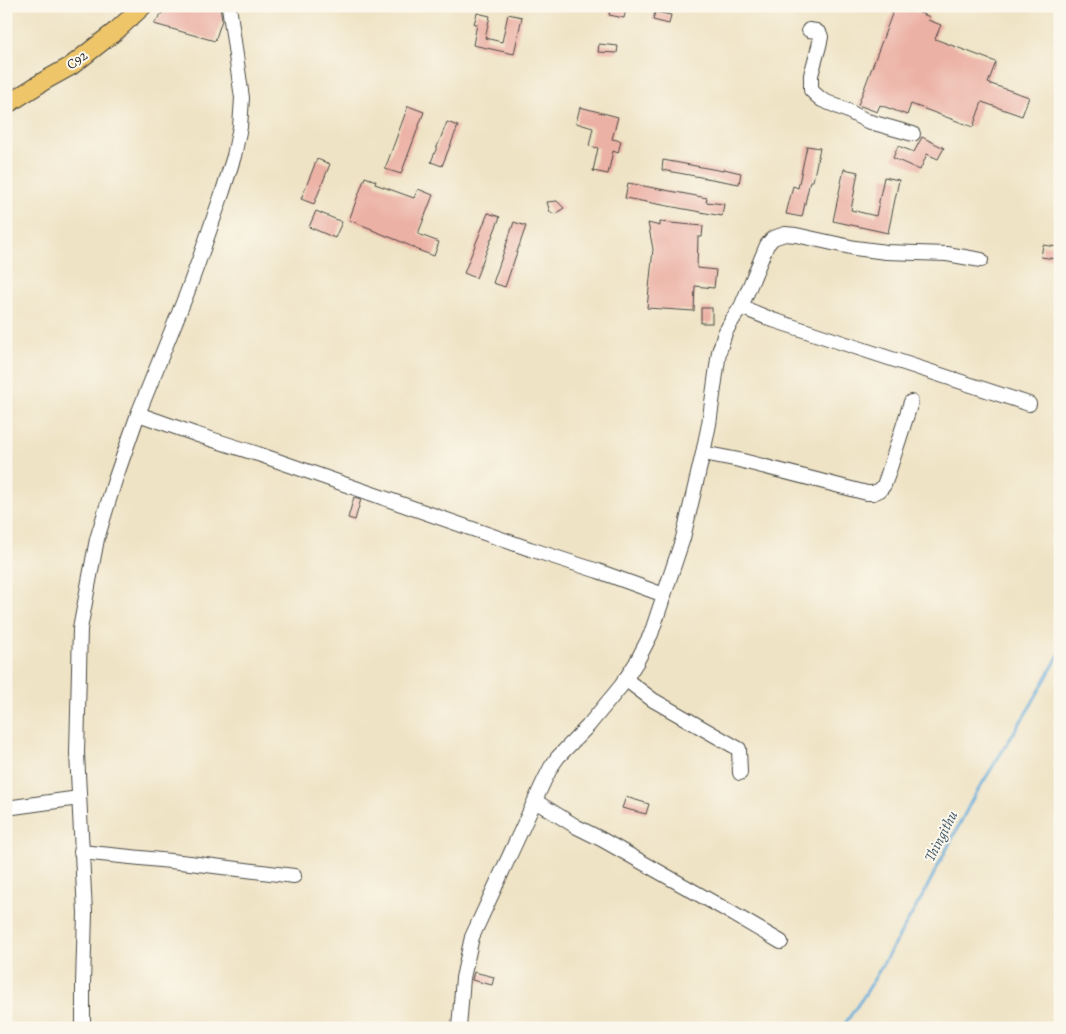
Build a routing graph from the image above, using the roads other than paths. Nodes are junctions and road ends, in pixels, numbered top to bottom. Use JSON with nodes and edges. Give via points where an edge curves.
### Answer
{"nodes":[{"id":1,"x":142,"y":6,"type":"edge"},
{"id":2,"x":229,"y":6,"type":"edge"},
{"id":3,"x":809,"y":30,"type":"dead end"},
{"id":4,"x":6,"y":105,"type":"edge"},
{"id":5,"x":913,"y":134,"type":"dead end"},
{"id":6,"x":982,"y":260,"type":"dead end"},
{"id":7,"x":741,"y":307,"type":"junction"},
{"id":8,"x":911,"y":402,"type":"dead end"},
{"id":9,"x":1029,"y":404,"type":"dead end"},
{"id":10,"x":138,"y":414,"type":"junction"},
{"id":11,"x":703,"y":453,"type":"junction"},
{"id":12,"x":664,"y":595,"type":"junction"},
{"id":13,"x":625,"y":679,"type":"junction"},
{"id":14,"x":740,"y":772,"type":"dead end"},
{"id":15,"x":79,"y":798,"type":"junction"},
{"id":16,"x":535,"y":801,"type":"junction"},
{"id":17,"x":6,"y":808,"type":"edge"},
{"id":18,"x":81,"y":852,"type":"junction"},
{"id":19,"x":294,"y":876,"type":"dead end"},
{"id":20,"x":781,"y":942,"type":"dead end"},
{"id":21,"x":83,"y":1028,"type":"edge"},
{"id":22,"x":459,"y":1028,"type":"edge"}],
"edges":[{"from":1,"to":4,"type":"main road","name":"C92","via":[[71,66]]},
{"from":2,"to":10,"type":"street","via":[[242,98],[240,127],[203,249]]},
{"from":3,"to":5,"type":"street","via":[[816,31],[821,37],[811,75],[812,90],[816,95],[867,121]]},
{"from":6,"to":7,"type":"street","via":[[947,254],[855,248],[785,234],[772,238],[767,245]]},
{"from":7,"to":9,"type":"street"},
{"from":7,"to":11,"type":"street","via":[[725,334],[719,352]]},
{"from":8,"to":11,"type":"street","via":[[884,485],[873,493]]},
{"from":10,"to":12,"type":"street"},
{"from":10,"to":15,"type":"street","via":[[100,525],[80,629]]},
{"from":11,"to":12,"type":"street","via":[[683,538]]},
{"from":12,"to":13,"type":"street","via":[[651,634]]},
{"from":13,"to":14,"type":"street","via":[[653,700],[739,749]]},
{"from":13,"to":16,"type":"street","via":[[607,704],[558,757]]},
{"from":15,"to":17,"type":"street"},
{"from":15,"to":18,"type":"street"},
{"from":16,"to":20,"type":"street"},
{"from":16,"to":22,"type":"street","via":[[472,937],[463,978]]},
{"from":18,"to":19,"type":"street"},
{"from":18,"to":21,"type":"street"}]}
